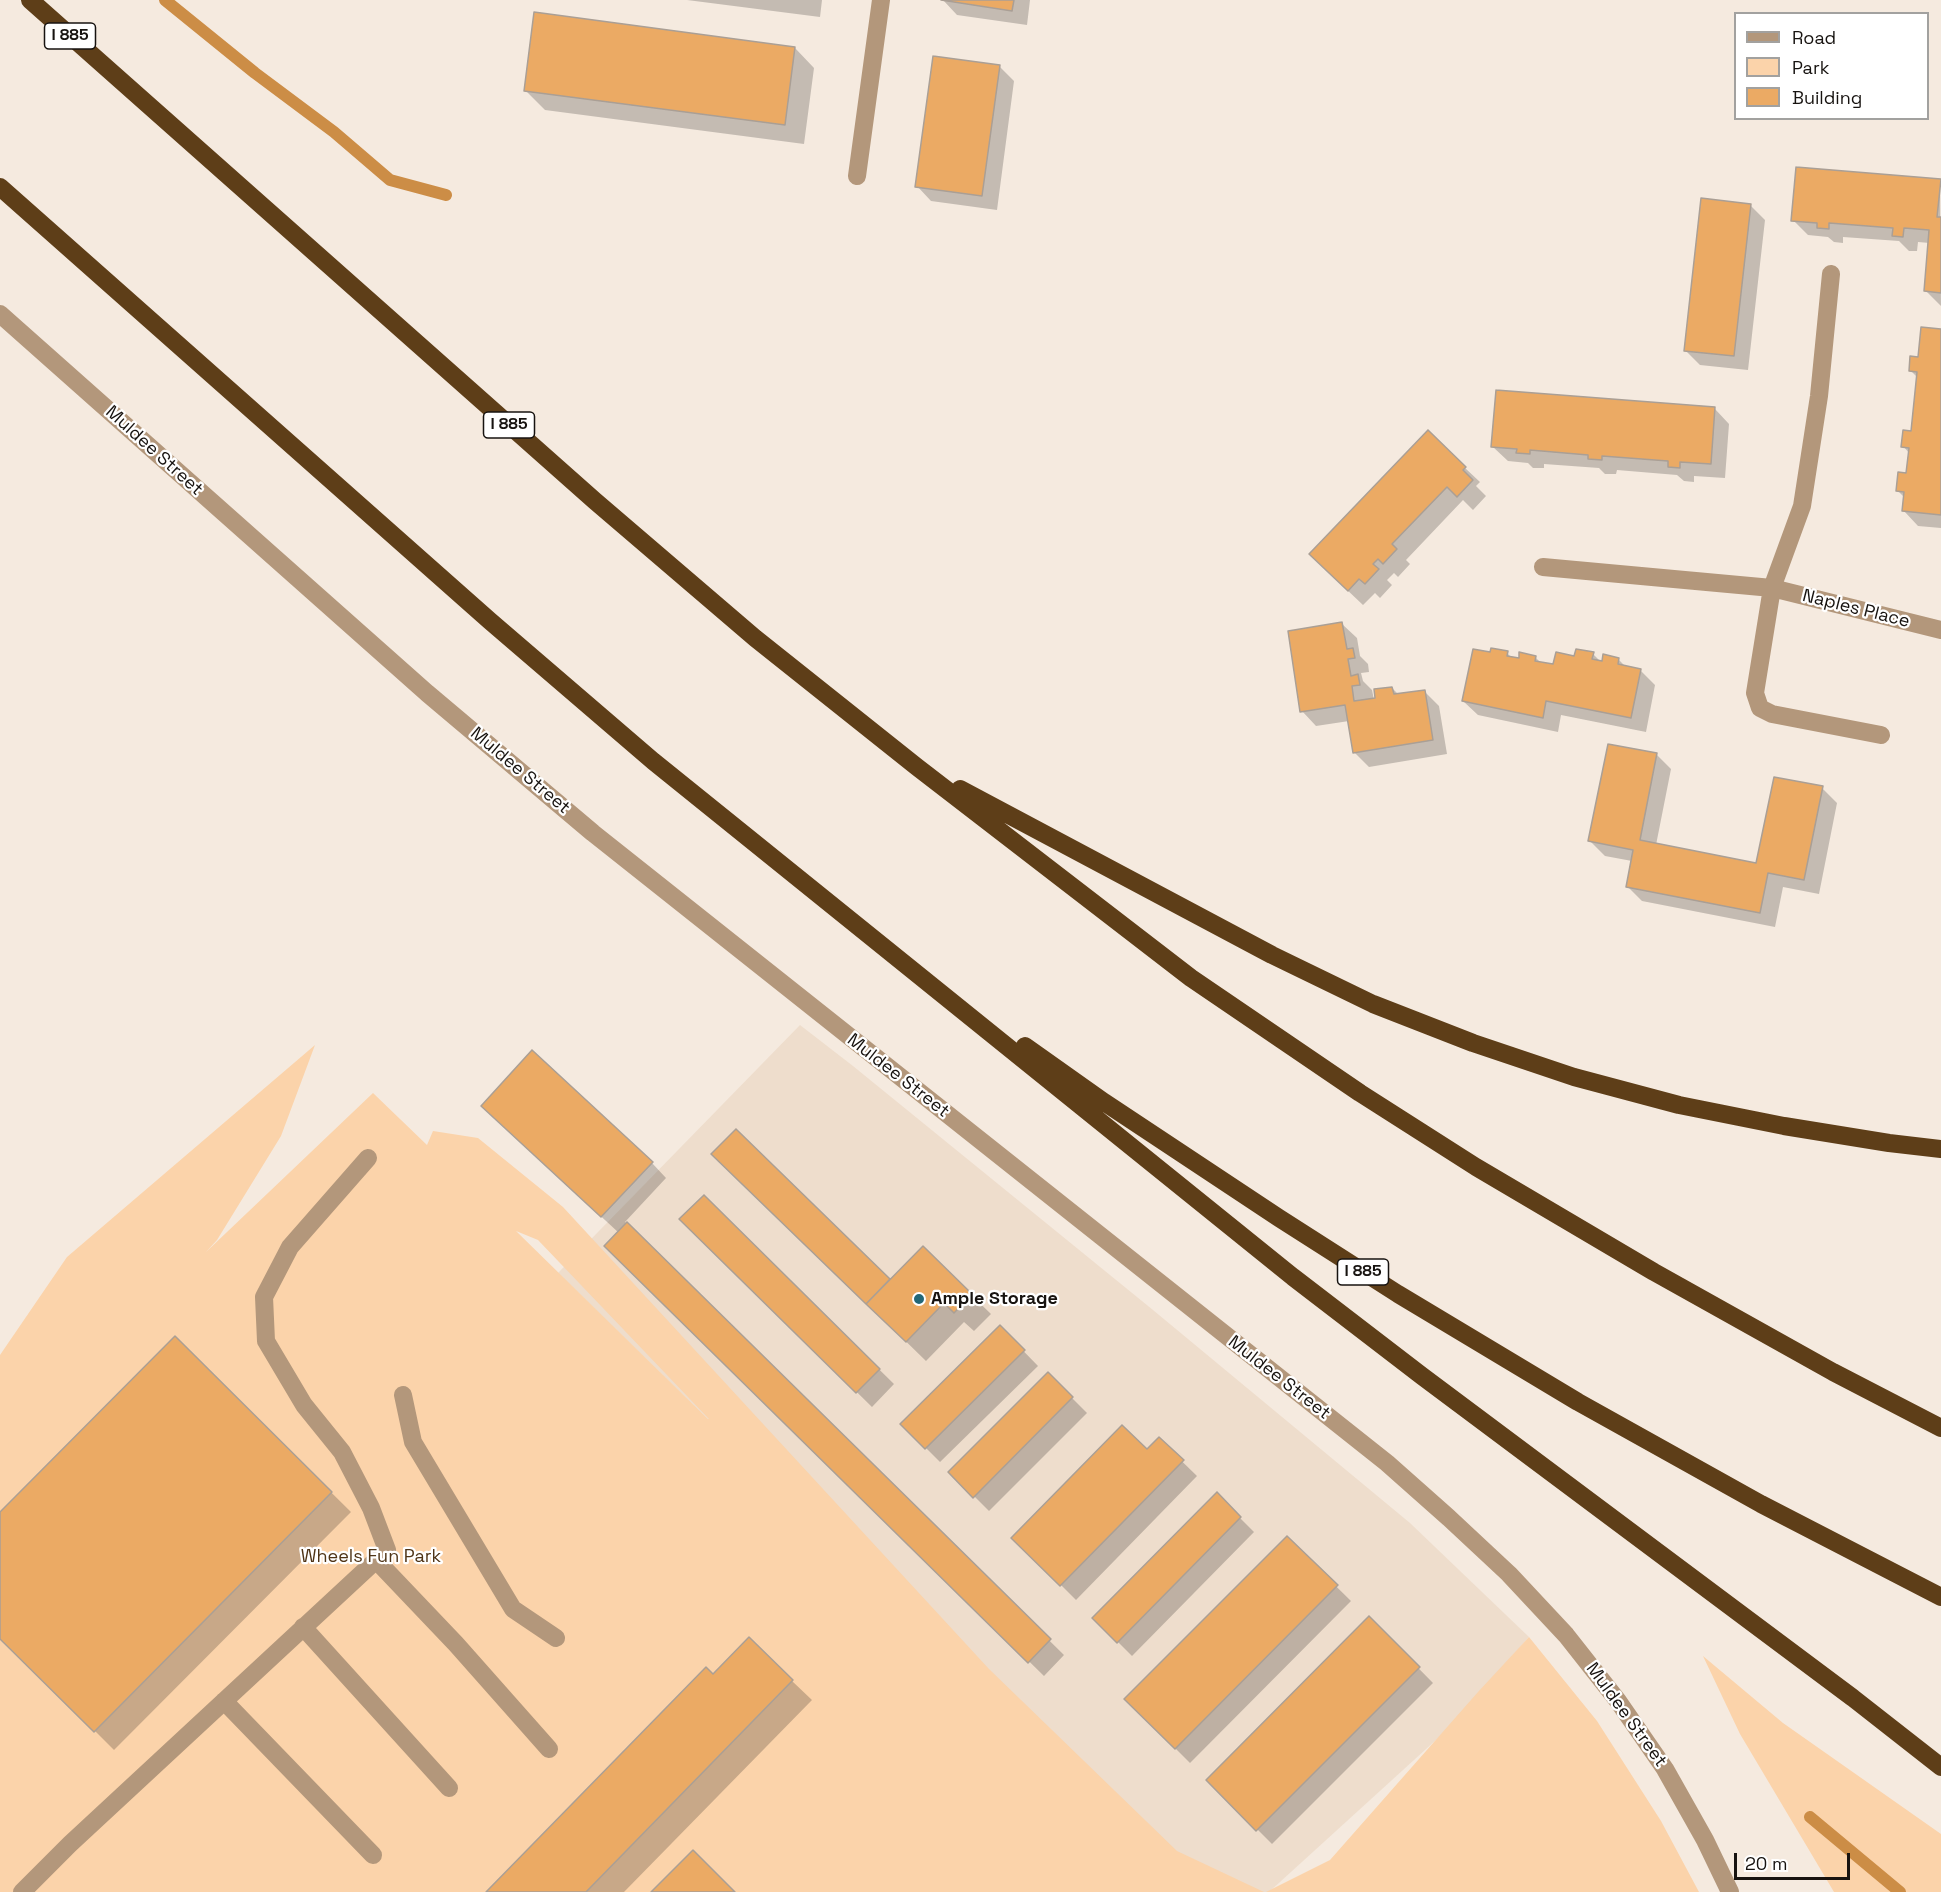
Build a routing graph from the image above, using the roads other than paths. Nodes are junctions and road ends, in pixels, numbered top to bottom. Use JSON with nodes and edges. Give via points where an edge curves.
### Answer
{"nodes":[{"id":1,"x":30,"y":0,"type":"edge"},
{"id":2,"x":881,"y":0,"type":"edge"},
{"id":3,"x":857,"y":176,"type":"dead end"},
{"id":4,"x":0,"y":187,"type":"edge"},
{"id":5,"x":1831,"y":274,"type":"dead end"},
{"id":6,"x":0,"y":315,"type":"edge"},
{"id":7,"x":1543,"y":567,"type":"dead end"},
{"id":8,"x":1772,"y":588,"type":"junction"},
{"id":9,"x":1941,"y":630,"type":"edge"},
{"id":10,"x":1881,"y":735,"type":"dead end"},
{"id":11,"x":917,"y":766,"type":"junction"},
{"id":12,"x":819,"y":893,"type":"junction"},
{"id":13,"x":1941,"y":1149,"type":"edge"},
{"id":14,"x":368,"y":1158,"type":"dead end"},
{"id":15,"x":403,"y":1395,"type":"dead end"},
{"id":16,"x":1941,"y":1428,"type":"edge"},
{"id":17,"x":376,"y":1560,"type":"junction"},
{"id":18,"x":1941,"y":1598,"type":"edge"},
{"id":19,"x":303,"y":1627,"type":"junction"},
{"id":20,"x":556,"y":1638,"type":"dead end"},
{"id":21,"x":224,"y":1701,"type":"junction"},
{"id":22,"x":549,"y":1749,"type":"dead end"},
{"id":23,"x":1941,"y":1767,"type":"edge"},
{"id":24,"x":449,"y":1788,"type":"dead end"},
{"id":25,"x":373,"y":1855,"type":"dead end"},
{"id":26,"x":22,"y":1892,"type":"edge"},
{"id":27,"x":1730,"y":1892,"type":"edge"}],
"edges":[{"from":1,"to":11,"type":"highway","number":"I 885","via":[[595,501],[755,638]]},
{"from":2,"to":3,"type":"street"},
{"from":4,"to":12,"type":"highway","number":"I 885","via":[[499,629],[653,761]]},
{"from":5,"to":8,"type":"street","via":[[1819,396],[1802,506]]},
{"from":6,"to":27,"type":"street","name":"Muldee Street","via":[[427,693],[593,833],[1377,1456],[1449,1518],[1566,1635],[1618,1701],[1665,1769]]},
{"from":7,"to":8,"type":"street","name":"Naples Place"},
{"from":8,"to":9,"type":"street","name":"Naples Place"},
{"from":8,"to":10,"type":"street","via":[[1755,693],[1760,708],[1772,714]]},
{"from":11,"to":13,"type":"highway","via":[[1272,955],[1373,1004],[1473,1043],[1574,1077],[1680,1105],[1784,1126]]},
{"from":11,"to":16,"type":"highway","number":"I 885","via":[[1191,978],[1360,1094],[1644,1266]]},
{"from":12,"to":18,"type":"highway","number":"I 885","via":[[1104,1102],[1388,1288],[1578,1402]]},
{"from":12,"to":23,"type":"highway","via":[[1312,1291]]},
{"from":14,"to":17,"type":"street","via":[[290,1247],[264,1297],[266,1341],[304,1405],[342,1452],[371,1508],[387,1550]]},
{"from":15,"to":20,"type":"street","via":[[413,1442],[513,1610]]},
{"from":17,"to":19,"type":"street"},
{"from":17,"to":22,"type":"street"},
{"from":19,"to":21,"type":"street"},
{"from":19,"to":24,"type":"street"},
{"from":21,"to":25,"type":"street"},
{"from":21,"to":26,"type":"street"}]}
